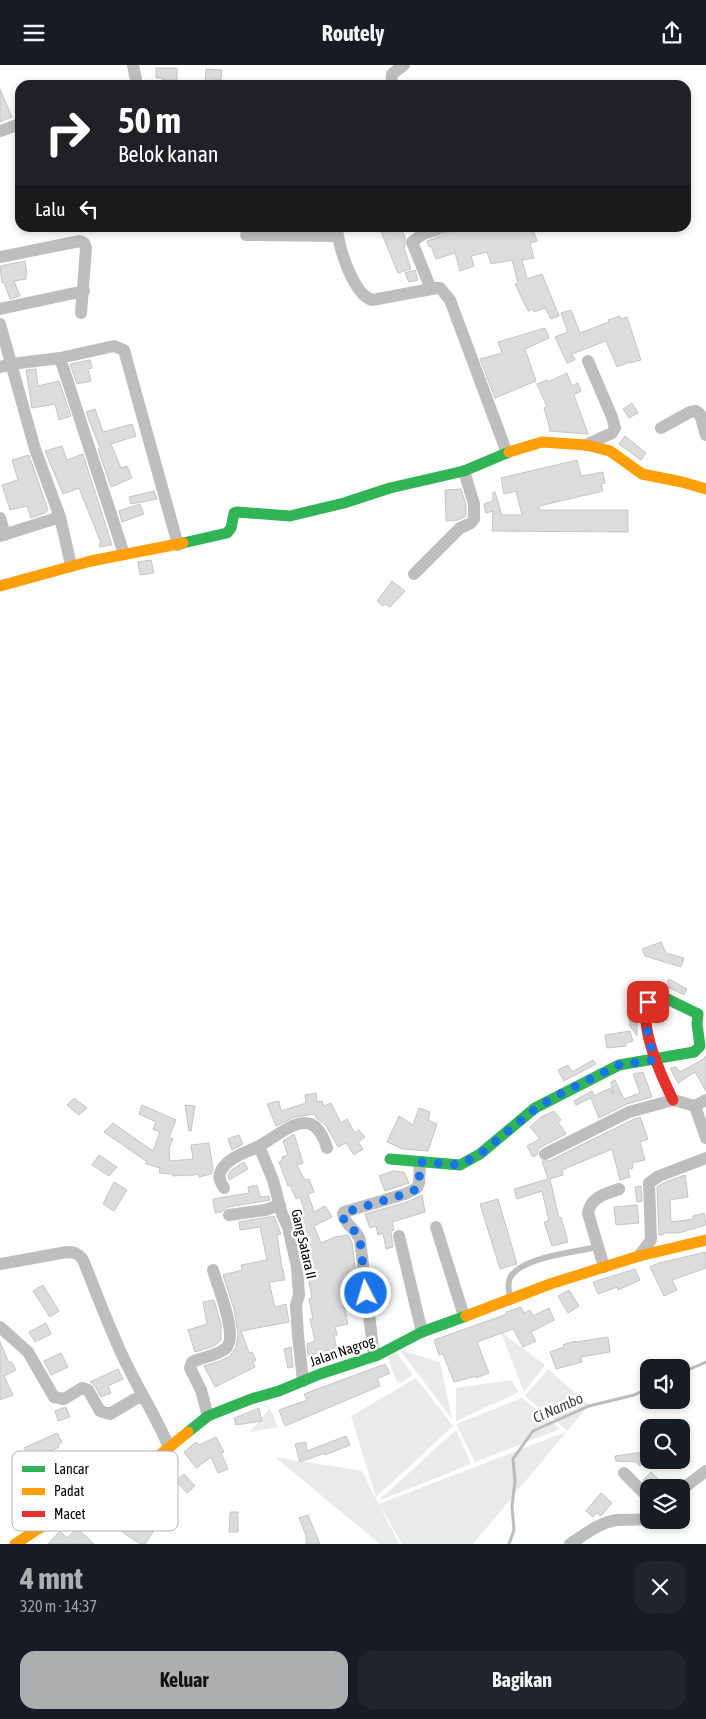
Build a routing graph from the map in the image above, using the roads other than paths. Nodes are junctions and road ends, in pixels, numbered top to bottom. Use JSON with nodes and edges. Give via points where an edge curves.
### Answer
{"nodes":[{"id":1,"x":133,"y":65,"type":"edge"},
{"id":2,"x":404,"y":65,"type":"edge"},
{"id":3,"x":391,"y":75,"type":"edge"},
{"id":4,"x":136,"y":80,"type":"edge"},
{"id":5,"x":15,"y":126,"type":"edge"},
{"id":6,"x":0,"y":131,"type":"edge"},
{"id":7,"x":337,"y":232,"type":"edge"},
{"id":8,"x":429,"y":232,"type":"edge"},
{"id":9,"x":246,"y":235,"type":"dead end"},
{"id":10,"x":0,"y":257,"type":"edge"},
{"id":11,"x":431,"y":289,"type":"junction"},
{"id":12,"x":84,"y":291,"type":"junction"},
{"id":13,"x":0,"y":309,"type":"edge"},
{"id":14,"x":81,"y":313,"type":"dead end"},
{"id":15,"x":0,"y":324,"type":"edge"},
{"id":16,"x":60,"y":358,"type":"junction"},
{"id":17,"x":588,"y":361,"type":"dead end"},
{"id":18,"x":6,"y":365,"type":"edge"},
{"id":19,"x":661,"y":428,"type":"dead end"},
{"id":20,"x":706,"y":435,"type":"edge"},
{"id":21,"x":586,"y":445,"type":"junction"},
{"id":22,"x":507,"y":453,"type":"junction"},
{"id":23,"x":464,"y":471,"type":"junction"},
{"id":24,"x":706,"y":489,"type":"edge"},
{"id":25,"x":60,"y":517,"type":"junction"},
{"id":26,"x":0,"y":518,"type":"edge"},
{"id":27,"x":2,"y":535,"type":"edge"},
{"id":28,"x":178,"y":545,"type":"junction"},
{"id":29,"x":124,"y":553,"type":"junction"},
{"id":30,"x":71,"y":565,"type":"junction"},
{"id":31,"x":414,"y":574,"type":"dead end"},
{"id":32,"x":0,"y":586,"type":"edge"},
{"id":33,"x":654,"y":1060,"type":"junction"},
{"id":34,"x":672,"y":1101,"type":"junction"},
{"id":35,"x":701,"y":1103,"type":"edge"},
{"id":36,"x":706,"y":1137,"type":"edge"},
{"id":37,"x":259,"y":1146,"type":"junction"},
{"id":38,"x":326,"y":1148,"type":"dead end"},
{"id":39,"x":545,"y":1154,"type":"dead end"},
{"id":40,"x":706,"y":1158,"type":"edge"},
{"id":41,"x":390,"y":1159,"type":"dead end"},
{"id":42,"x":420,"y":1162,"type":"junction"},
{"id":43,"x":224,"y":1189,"type":"dead end"},
{"id":44,"x":619,"y":1189,"type":"dead end"},
{"id":45,"x":280,"y":1205,"type":"junction"},
{"id":46,"x":229,"y":1215,"type":"dead end"},
{"id":47,"x":436,"y":1227,"type":"dead end"},
{"id":48,"x":400,"y":1236,"type":"dead end"},
{"id":49,"x":706,"y":1240,"type":"edge"},
{"id":50,"x":597,"y":1247,"type":"junction"},
{"id":51,"x":639,"y":1256,"type":"junction"},
{"id":52,"x":0,"y":1264,"type":"edge"},
{"id":53,"x":604,"y":1267,"type":"junction"},
{"id":54,"x":212,"y":1270,"type":"dead end"},
{"id":55,"x":510,"y":1299,"type":"junction"},
{"id":56,"x":464,"y":1316,"type":"junction"},
{"id":57,"x":0,"y":1327,"type":"edge"},
{"id":58,"x":422,"y":1332,"type":"junction"},
{"id":59,"x":374,"y":1356,"type":"junction"},
{"id":60,"x":303,"y":1381,"type":"junction"},
{"id":61,"x":143,"y":1397,"type":"junction"},
{"id":62,"x":208,"y":1416,"type":"junction"},
{"id":63,"x":169,"y":1447,"type":"junction"},
{"id":64,"x":164,"y":1451,"type":"edge"},
{"id":65,"x":706,"y":1471,"type":"edge"},
{"id":66,"x":624,"y":1473,"type":"dead end"},
{"id":67,"x":690,"y":1483,"type":"edge"},
{"id":68,"x":640,"y":1489,"type":"edge"},
{"id":69,"x":640,"y":1520,"type":"edge"},
{"id":70,"x":35,"y":1531,"type":"edge"},
{"id":71,"x":15,"y":1544,"type":"edge"},
{"id":72,"x":570,"y":1544,"type":"edge"}],
"edges":[{"from":1,"to":4,"type":"street"},
{"from":2,"to":3,"type":"street"},
{"from":5,"to":6,"type":"street"},
{"from":7,"to":9,"type":"street"},
{"from":7,"to":11,"type":"street","via":[[351,275],[368,299]]},
{"from":8,"to":11,"type":"street","via":[[412,242]]},
{"from":10,"to":12,"type":"street","via":[[80,241],[86,248]]},
{"from":11,"to":22,"type":"street","via":[[440,288],[450,300]]},
{"from":12,"to":13,"type":"street"},
{"from":12,"to":14,"type":"street"},
{"from":15,"to":18,"type":"street"},
{"from":16,"to":18,"type":"street"},
{"from":16,"to":28,"type":"street","via":[[114,346],[124,350]]},
{"from":16,"to":29,"type":"street"},
{"from":17,"to":21,"type":"street","via":[[615,428],[612,433]]},
{"from":18,"to":25,"type":"street"},
{"from":19,"to":20,"type":"street","via":[[696,411],[700,414]]},
{"from":21,"to":22,"type":"street","via":[[541,442]]},
{"from":21,"to":24,"type":"street","via":[[610,451],[642,474]]},
{"from":22,"to":23,"type":"street"},
{"from":23,"to":28,"type":"street","via":[[290,516],[237,512],[228,533]]},
{"from":23,"to":31,"type":"street","via":[[474,505],[474,519],[460,528]]},
{"from":25,"to":27,"type":"street"},
{"from":25,"to":30,"type":"street"},
{"from":26,"to":27,"type":"street"},
{"from":28,"to":29,"type":"street"},
{"from":29,"to":30,"type":"street"},
{"from":30,"to":32,"type":"street"},
{"from":33,"to":33,"type":"street","via":[[694,1052],[700,1046],[698,1014],[653,993],[648,1002],[647,1030]]},
{"from":33,"to":34,"type":"street"},
{"from":33,"to":42,"type":"street","via":[[619,1065],[558,1095],[535,1109],[480,1154],[460,1165]]},
{"from":34,"to":35,"type":"street"},
{"from":34,"to":39,"type":"street","via":[[629,1112]]},
{"from":35,"to":36,"type":"street"},
{"from":37,"to":38,"type":"street","via":[[293,1124],[305,1122],[316,1127]]},
{"from":37,"to":43,"type":"street","via":[[231,1159],[222,1168],[219,1176]]},
{"from":37,"to":45,"type":"street","name":"Gang Satara II","via":[[274,1180]]},
{"from":40,"to":51,"type":"street","via":[[658,1176],[649,1183],[651,1239]]},
{"from":41,"to":42,"type":"street"},
{"from":42,"to":59,"type":"street","via":[[417,1189],[343,1214],[344,1222],[360,1240]]},
{"from":44,"to":50,"type":"street","via":[[597,1197],[590,1206],[588,1213]]},
{"from":45,"to":46,"type":"street","via":[[265,1211]]},
{"from":45,"to":60,"type":"street","name":"Gang Satara II","via":[[297,1267],[299,1295],[296,1305]]},
{"from":47,"to":56,"type":"street"},
{"from":48,"to":58,"type":"street"},
{"from":49,"to":51,"type":"street","name":"Jalan Nagrog"},
{"from":50,"to":53,"type":"street"},
{"from":50,"to":55,"type":"lane","via":[[546,1258],[516,1271],[508,1282]]},
{"from":51,"to":53,"type":"street","name":"Jalan Nagrog"},
{"from":52,"to":61,"type":"street","via":[[67,1252],[80,1255]]},
{"from":53,"to":55,"type":"street","name":"Jalan Nagrog"},
{"from":54,"to":62,"type":"street","via":[[225,1304],[229,1343],[224,1350],[192,1362],[190,1368],[201,1390]]},
{"from":55,"to":56,"type":"street","name":"Jalan Nagrog"},
{"from":56,"to":58,"type":"street","name":"Jalan Nagrog"},
{"from":57,"to":61,"type":"street","via":[[28,1352],[54,1397],[64,1399],[82,1388],[88,1390],[100,1411],[110,1414]]},
{"from":58,"to":59,"type":"street","name":"Jalan Nagrog"},
{"from":59,"to":60,"type":"street","name":"Jalan Nagrog"},
{"from":60,"to":62,"type":"street","name":"Jalan Nagrog"},
{"from":61,"to":63,"type":"street"},
{"from":62,"to":63,"type":"street","name":"Jalan Nagrog"},
{"from":63,"to":64,"type":"street","name":"Jalan Nagrog"},
{"from":65,"to":67,"type":"street"},
{"from":66,"to":68,"type":"street"},
{"from":69,"to":72,"type":"street","via":[[616,1520],[596,1527]]},
{"from":70,"to":71,"type":"street","name":"Jalan Nagrog"}]}
